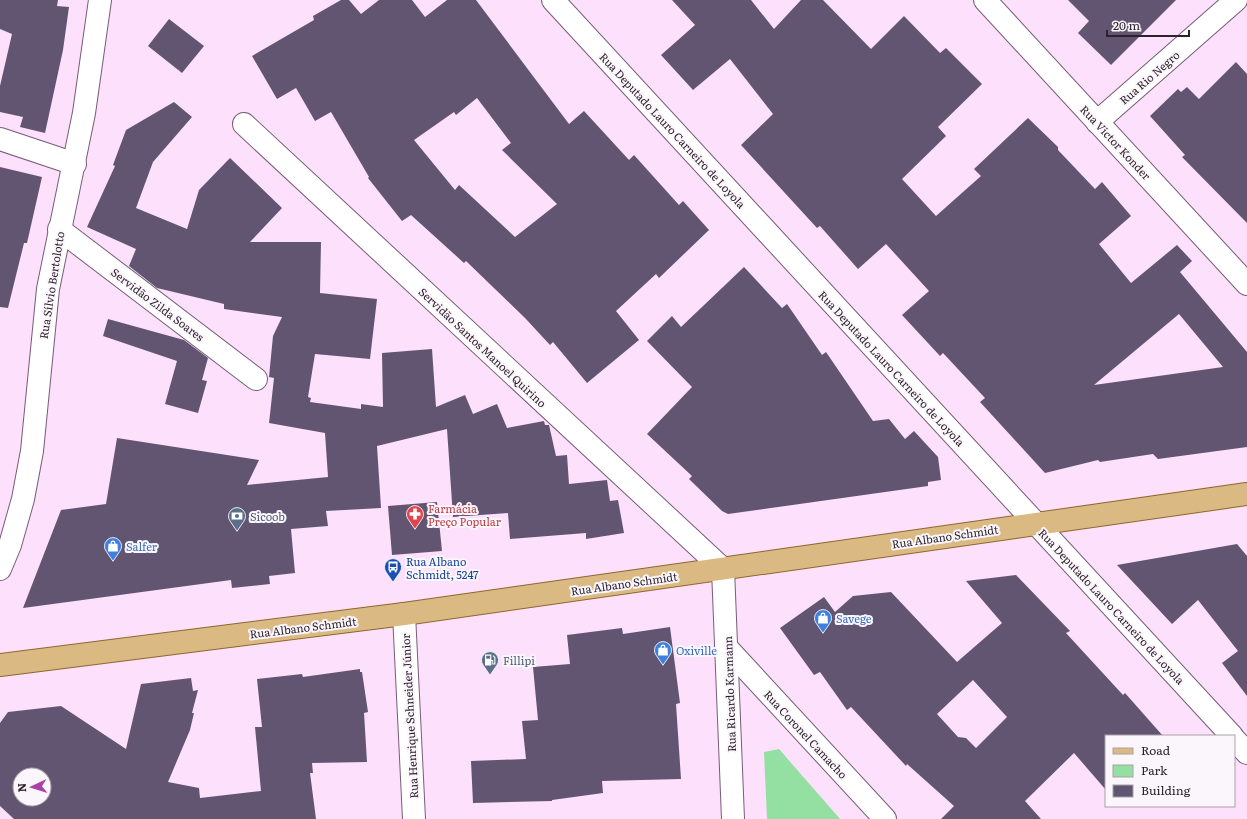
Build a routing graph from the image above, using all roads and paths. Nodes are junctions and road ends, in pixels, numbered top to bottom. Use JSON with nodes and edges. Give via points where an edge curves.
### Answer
{"nodes":[{"id":1,"x":100,"y":0,"type":"edge"},
{"id":2,"x":553,"y":0,"type":"edge"},
{"id":3,"x":985,"y":0,"type":"edge"},
{"id":4,"x":1236,"y":0,"type":"edge"},
{"id":5,"x":1097,"y":122,"type":"junction"},
{"id":6,"x":244,"y":124,"type":"dead end"},
{"id":7,"x":0,"y":139,"type":"edge"},
{"id":8,"x":75,"y":164,"type":"junction"},
{"id":9,"x":60,"y":228,"type":"junction"},
{"id":10,"x":1247,"y":284,"type":"edge"},
{"id":11,"x":256,"y":379,"type":"dead end"},
{"id":12,"x":1247,"y":494,"type":"edge"},
{"id":13,"x":1035,"y":523,"type":"junction"},
{"id":14,"x":0,"y":569,"type":"edge"},
{"id":15,"x":723,"y":569,"type":"junction"},
{"id":16,"x":404,"y":614,"type":"junction"},
{"id":17,"x":727,"y":648,"type":"junction"},
{"id":18,"x":0,"y":665,"type":"edge"},
{"id":19,"x":1231,"y":735,"type":"edge"},
{"id":20,"x":1235,"y":739,"type":"edge"},
{"id":21,"x":1247,"y":753,"type":"edge"},
{"id":22,"x":414,"y":819,"type":"edge"},
{"id":23,"x":733,"y":819,"type":"edge"},
{"id":24,"x":885,"y":819,"type":"edge"}],
"edges":[{"from":1,"to":8,"type":"street","name":"Rua Sílvio Bertolotto"},
{"from":2,"to":13,"type":"street","name":"Rua Deputado Lauro Carneiro de Loyola"},
{"from":3,"to":5,"type":"street","name":"Rua Victor Konder"},
{"from":4,"to":5,"type":"street","name":"Rua Rio Negro"},
{"from":5,"to":10,"type":"street","name":"Rua Victor Konder"},
{"from":6,"to":15,"type":"street","name":"Servidão Santos Manoel Quirino"},
{"from":7,"to":8,"type":"street"},
{"from":8,"to":9,"type":"street","name":"Rua Sílvio Bertolotto"},
{"from":9,"to":11,"type":"street","name":"Servidão Zilda Soares"},
{"from":9,"to":14,"type":"street","name":"Rua Sílvio Bertolotto","via":[[48,289],[32,451],[23,499],[10,545]]},
{"from":12,"to":13,"type":"main road","name":"Rua Albano Schmidt"},
{"from":13,"to":15,"type":"main road","name":"Rua Albano Schmidt"},
{"from":13,"to":19,"type":"street","name":"Rua Deputado Lauro Carneiro de Loyola"},
{"from":15,"to":16,"type":"main road","name":"Rua Albano Schmidt"},
{"from":15,"to":17,"type":"street","name":"Rua Ricardo Karmann"},
{"from":16,"to":18,"type":"main road","name":"Rua Albano Schmidt"},
{"from":16,"to":22,"type":"street","name":"Rua Henrique Schneider Júnior"},
{"from":17,"to":23,"type":"street","name":"Rua Ricardo Karmann"},
{"from":17,"to":24,"type":"street","name":"Rua Coronel Camacho"},
{"from":20,"to":21,"type":"street"}]}
